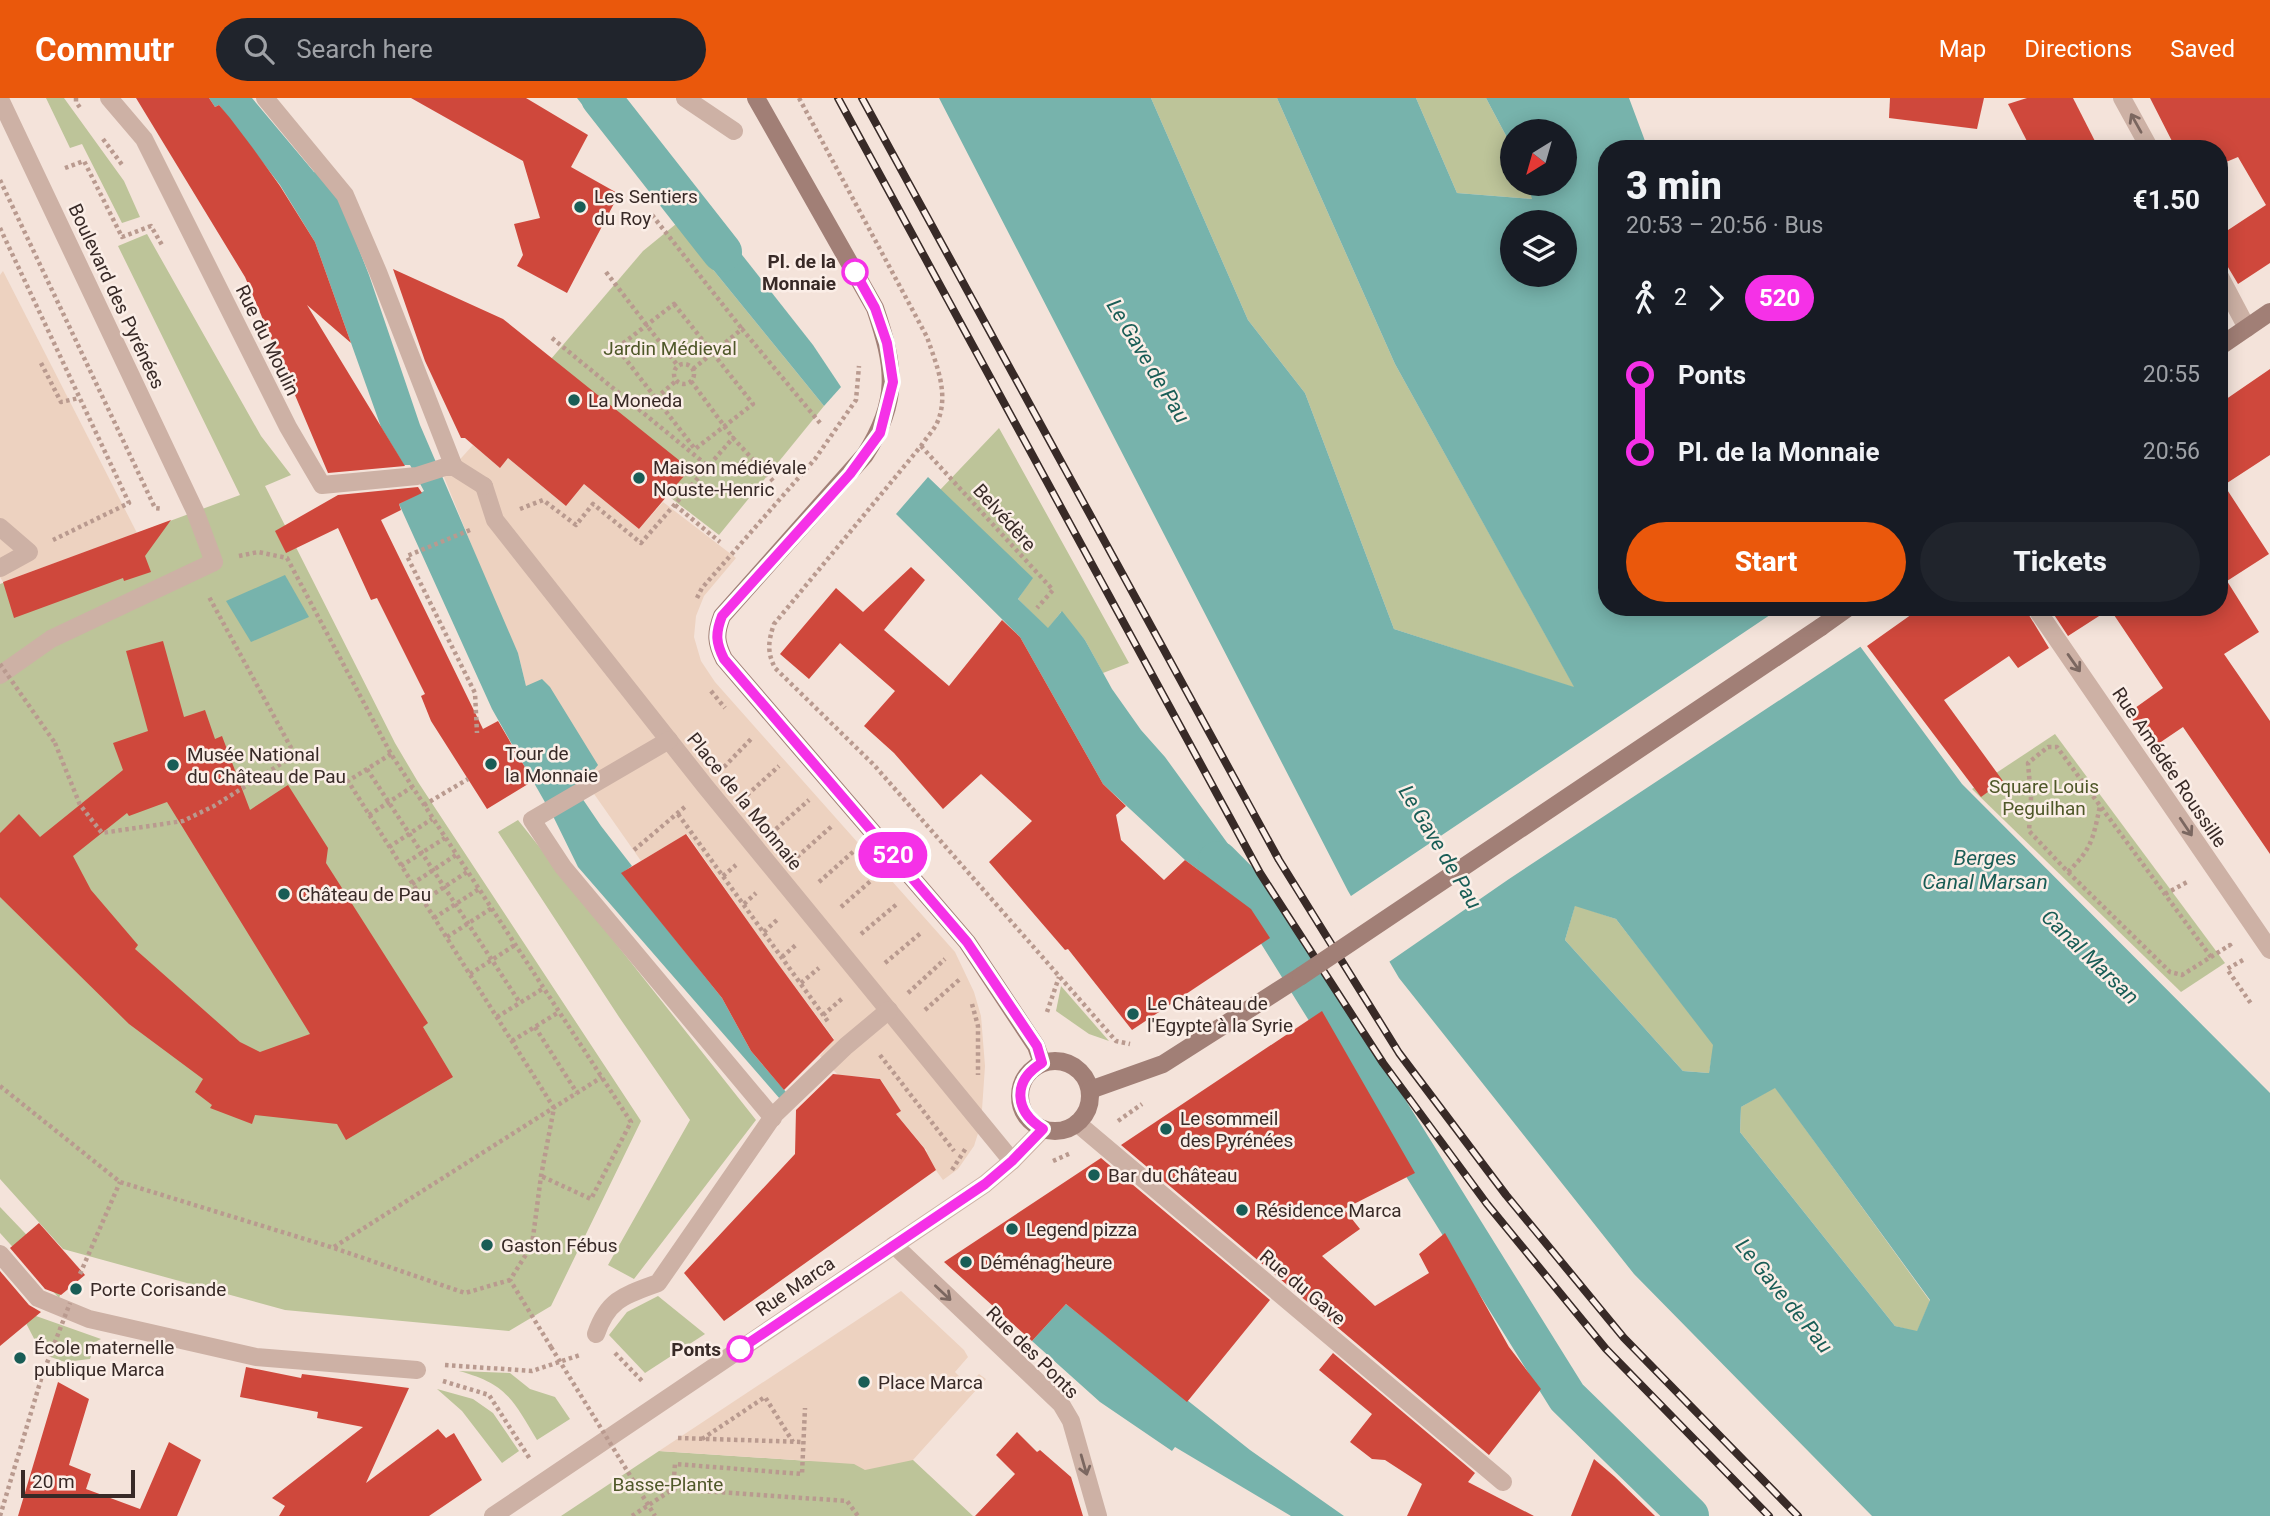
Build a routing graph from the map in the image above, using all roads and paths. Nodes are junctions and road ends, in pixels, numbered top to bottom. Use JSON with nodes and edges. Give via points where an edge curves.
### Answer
{"nodes":[{"id":1,"x":76,"y":98,"type":"edge"},
{"id":2,"x":109,"y":98,"type":"edge"},
{"id":3,"x":265,"y":98,"type":"edge"},
{"id":4,"x":685,"y":98,"type":"edge"},
{"id":5,"x":756,"y":98,"type":"edge"},
{"id":6,"x":799,"y":98,"type":"edge"},
{"id":7,"x":2122,"y":98,"type":"edge"},
{"id":8,"x":0,"y":99,"type":"edge"},
{"id":9,"x":84,"y":113,"type":"dead end"},
{"id":10,"x":734,"y":131,"type":"dead end"},
{"id":11,"x":99,"y":134,"type":"dead end"},
{"id":12,"x":2145,"y":140,"type":"edge"},
{"id":13,"x":84,"y":161,"type":"dead end"},
{"id":14,"x":130,"y":176,"type":"dead end"},
{"id":15,"x":0,"y":180,"type":"edge"},
{"id":16,"x":652,"y":215,"type":"dead end"},
{"id":17,"x":0,"y":228,"type":"edge"},
{"id":18,"x":164,"y":250,"type":"dead end"},
{"id":19,"x":606,"y":272,"type":"dead end"},
{"id":20,"x":2228,"y":293,"type":"edge"},
{"id":21,"x":2270,"y":312,"type":"edge"},
{"id":22,"x":646,"y":325,"type":"junction"},
{"id":23,"x":743,"y":328,"type":"junction"},
{"id":24,"x":2246,"y":328,"type":"junction"},
{"id":25,"x":552,"y":338,"type":"dead end"},
{"id":26,"x":2228,"y":341,"type":"edge"},
{"id":27,"x":712,"y":352,"type":"junction"},
{"id":28,"x":859,"y":359,"type":"dead end"},
{"id":29,"x":41,"y":363,"type":"dead end"},
{"id":30,"x":678,"y":366,"type":"junction"},
{"id":31,"x":693,"y":369,"type":"junction"},
{"id":32,"x":677,"y":380,"type":"junction"},
{"id":33,"x":691,"y":381,"type":"junction"},
{"id":34,"x":79,"y":398,"type":"junction"},
{"id":35,"x":656,"y":398,"type":"junction"},
{"id":36,"x":820,"y":423,"type":"dead end"},
{"id":37,"x":724,"y":426,"type":"junction"},
{"id":38,"x":733,"y":438,"type":"junction"},
{"id":39,"x":921,"y":446,"type":"junction"},
{"id":40,"x":447,"y":467,"type":"junction"},
{"id":41,"x":709,"y":467,"type":"junction"},
{"id":42,"x":774,"y":481,"type":"dead end"},
{"id":43,"x":675,"y":505,"type":"junction"},
{"id":44,"x":195,"y":511,"type":"junction"},
{"id":45,"x":495,"y":520,"type":"junction"},
{"id":46,"x":0,"y":527,"type":"edge"},
{"id":47,"x":467,"y":531,"type":"dead end"},
{"id":48,"x":720,"y":542,"type":"dead end"},
{"id":49,"x":29,"y":552,"type":"junction"},
{"id":50,"x":214,"y":562,"type":"junction"},
{"id":51,"x":0,"y":568,"type":"edge"},
{"id":52,"x":692,"y":608,"type":"dead end"},
{"id":53,"x":1037,"y":608,"type":"dead end"},
{"id":54,"x":1836,"y":616,"type":"edge"},
{"id":55,"x":2041,"y":616,"type":"edge"},
{"id":56,"x":0,"y":664,"type":"edge"},
{"id":57,"x":0,"y":675,"type":"edge"},
{"id":58,"x":708,"y":686,"type":"dead end"},
{"id":59,"x":733,"y":717,"type":"dead end"},
{"id":60,"x":743,"y":727,"type":"dead end"},
{"id":61,"x":477,"y":733,"type":"dead end"},
{"id":62,"x":752,"y":738,"type":"junction"},
{"id":63,"x":669,"y":740,"type":"junction"},
{"id":64,"x":761,"y":747,"type":"dead end"},
{"id":65,"x":391,"y":754,"type":"junction"},
{"id":66,"x":770,"y":757,"type":"dead end"},
{"id":67,"x":367,"y":769,"type":"junction"},
{"id":68,"x":787,"y":775,"type":"dead end"},
{"id":69,"x":468,"y":779,"type":"dead end"},
{"id":70,"x":705,"y":786,"type":"junction"},
{"id":71,"x":412,"y":787,"type":"junction"},
{"id":72,"x":802,"y":792,"type":"dead end"},
{"id":73,"x":388,"y":802,"type":"junction"},
{"id":74,"x":424,"y":805,"type":"junction"},
{"id":75,"x":2100,"y":806,"type":"junction"},
{"id":76,"x":817,"y":809,"type":"dead end"},
{"id":77,"x":678,"y":814,"type":"junction"},
{"id":78,"x":369,"y":815,"type":"junction"},
{"id":79,"x":824,"y":817,"type":"dead end"},
{"id":80,"x":432,"y":818,"type":"junction"},
{"id":81,"x":409,"y":834,"type":"junction"},
{"id":82,"x":839,"y":834,"type":"dead end"},
{"id":83,"x":445,"y":838,"type":"junction"},
{"id":84,"x":847,"y":842,"type":"dead end"},
{"id":85,"x":389,"y":847,"type":"junction"},
{"id":86,"x":634,"y":850,"type":"dead end"},
{"id":87,"x":421,"y":853,"type":"junction"},
{"id":88,"x":456,"y":855,"type":"junction"},
{"id":89,"x":862,"y":859,"type":"dead end"},
{"id":90,"x":401,"y":866,"type":"junction"},
{"id":91,"x":870,"y":868,"type":"dead end"},
{"id":92,"x":433,"y":870,"type":"junction"},
{"id":93,"x":467,"y":872,"type":"junction"},
{"id":94,"x":2068,"y":872,"type":"junction"},
{"id":95,"x":877,"y":876,"type":"dead end"},
{"id":96,"x":2194,"y":878,"type":"dead end"},
{"id":97,"x":412,"y":884,"type":"junction"},
{"id":98,"x":444,"y":887,"type":"junction"},
{"id":99,"x":479,"y":889,"type":"junction"},
{"id":100,"x":2165,"y":894,"type":"junction"},
{"id":101,"x":423,"y":901,"type":"junction"},
{"id":102,"x":455,"y":905,"type":"junction"},
{"id":103,"x":492,"y":908,"type":"junction"},
{"id":104,"x":434,"y":918,"type":"junction"},
{"id":105,"x":468,"y":924,"type":"junction"},
{"id":106,"x":447,"y":937,"type":"junction"},
{"id":107,"x":515,"y":944,"type":"junction"},
{"id":108,"x":2270,"y":950,"type":"edge"},
{"id":109,"x":949,"y":956,"type":"dead end"},
{"id":110,"x":2251,"y":956,"type":"dead end"},
{"id":111,"x":2211,"y":957,"type":"junction"},
{"id":112,"x":492,"y":960,"type":"junction"},
{"id":113,"x":2241,"y":961,"type":"junction"},
{"id":114,"x":955,"y":967,"type":"dead end"},
{"id":115,"x":470,"y":974,"type":"junction"},
{"id":116,"x":544,"y":988,"type":"junction"},
{"id":117,"x":965,"y":988,"type":"dead end"},
{"id":118,"x":970,"y":996,"type":"dead end"},
{"id":119,"x":520,"y":1003,"type":"junction"},
{"id":120,"x":2252,"y":1005,"type":"dead end"},
{"id":121,"x":889,"y":1010,"type":"junction"},
{"id":122,"x":559,"y":1012,"type":"junction"},
{"id":123,"x":497,"y":1017,"type":"junction"},
{"id":124,"x":1182,"y":1022,"type":"dead end"},
{"id":125,"x":535,"y":1027,"type":"junction"},
{"id":126,"x":861,"y":1033,"type":"junction"},
{"id":127,"x":1165,"y":1033,"type":"dead end"},
{"id":128,"x":512,"y":1041,"type":"junction"},
{"id":129,"x":1135,"y":1045,"type":"dead end"},
{"id":130,"x":846,"y":1046,"type":"junction"},
{"id":131,"x":1042,"y":1063,"type":"junction"},
{"id":132,"x":602,"y":1077,"type":"junction"},
{"id":133,"x":0,"y":1086,"type":"edge"},
{"id":134,"x":1090,"y":1090,"type":"junction"},
{"id":135,"x":578,"y":1093,"type":"junction"},
{"id":136,"x":554,"y":1108,"type":"junction"},
{"id":137,"x":974,"y":1115,"type":"junction"},
{"id":138,"x":774,"y":1116,"type":"junction"},
{"id":139,"x":1077,"y":1123,"type":"junction"},
{"id":140,"x":1043,"y":1129,"type":"junction"},
{"id":141,"x":954,"y":1152,"type":"dead end"},
{"id":142,"x":1012,"y":1161,"type":"junction"},
{"id":143,"x":950,"y":1174,"type":"dead end"},
{"id":144,"x":541,"y":1176,"type":"junction"},
{"id":145,"x":120,"y":1182,"type":"junction"},
{"id":146,"x":894,"y":1244,"type":"junction"},
{"id":147,"x":334,"y":1248,"type":"junction"},
{"id":148,"x":0,"y":1254,"type":"edge"},
{"id":149,"x":80,"y":1274,"type":"dead end"},
{"id":150,"x":510,"y":1280,"type":"junction"},
{"id":151,"x":70,"y":1303,"type":"dead end"},
{"id":152,"x":596,"y":1334,"type":"junction"},
{"id":153,"x":417,"y":1370,"type":"junction"},
{"id":154,"x":645,"y":1384,"type":"dead end"},
{"id":155,"x":805,"y":1408,"type":"dead end"},
{"id":156,"x":678,"y":1438,"type":"dead end"},
{"id":157,"x":702,"y":1439,"type":"junction"},
{"id":158,"x":793,"y":1442,"type":"junction"},
{"id":159,"x":804,"y":1443,"type":"junction"},
{"id":160,"x":531,"y":1460,"type":"dead end"},
{"id":161,"x":1503,"y":1482,"type":"dead end"},
{"id":162,"x":673,"y":1489,"type":"junction"},
{"id":163,"x":0,"y":1516,"type":"edge"},
{"id":164,"x":493,"y":1516,"type":"edge"},
{"id":165,"x":632,"y":1516,"type":"edge"},
{"id":166,"x":655,"y":1516,"type":"edge"},
{"id":167,"x":857,"y":1516,"type":"edge"},
{"id":168,"x":1098,"y":1516,"type":"edge"}],
"edges":[{"from":1,"to":9,"type":"path"},
{"from":2,"to":40,"type":"street","name":"Rue du Moulin","via":[[144,139],[288,427],[322,485],[416,476]]},
{"from":3,"to":40,"type":"street","via":[[345,195]]},
{"from":4,"to":10,"type":"street"},
{"from":5,"to":131,"type":"main road","via":[[875,308],[893,382],[880,433],[814,516],[722,616],[716,643],[724,659],[967,942],[1037,1046]]},
{"from":6,"to":39,"type":"path","via":[[927,337],[943,399],[937,422]]},
{"from":12,"to":7,"type":"street","one_way":true},
{"from":8,"to":44,"type":"street","name":"Boulevard des Pyrénées"},
{"from":11,"to":14,"type":"path"},
{"from":13,"to":18,"type":"path","via":[[122,237],[151,226]]},
{"from":15,"to":44,"type":"path","via":[[155,508]]},
{"from":16,"to":23,"type":"path"},
{"from":17,"to":34,"type":"path"},
{"from":19,"to":22,"type":"path"},
{"from":20,"to":24,"type":"street"},
{"from":21,"to":24,"type":"main road"},
{"from":22,"to":27,"type":"path","via":[[674,304]]},
{"from":22,"to":30,"type":"path"},
{"from":22,"to":35,"type":"path","via":[[617,348]]},
{"from":23,"to":27,"type":"path"},
{"from":23,"to":36,"type":"path"},
{"from":24,"to":26,"type":"main road"},
{"from":25,"to":41,"type":"path"},
{"from":27,"to":31,"type":"path"},
{"from":27,"to":37,"type":"path","via":[[752,404]]},
{"from":28,"to":52,"type":"path","via":[[856,400],[815,459],[702,588]]},
{"from":29,"to":34,"type":"path","via":[[61,402]]},
{"from":30,"to":31,"type":"path","via":[[688,364]]},
{"from":30,"to":32,"type":"path"},
{"from":31,"to":33,"type":"path"},
{"from":32,"to":33,"type":"path","via":[[682,384]]},
{"from":32,"to":35,"type":"path"},
{"from":33,"to":37,"type":"path"},
{"from":34,"to":49,"type":"path","via":[[129,503]]},
{"from":35,"to":37,"type":"path","via":[[695,449]]},
{"from":37,"to":38,"type":"path"},
{"from":38,"to":41,"type":"path"},
{"from":38,"to":42,"type":"path"},
{"from":39,"to":53,"type":"path","name":"Belvédère","via":[[1053,590]]},
{"from":39,"to":129,"type":"path","via":[[774,624],[769,655],[775,668],[874,765],[1116,1041]]},
{"from":40,"to":45,"type":"street","name":"Place de la Monnaie","via":[[484,486]]},
{"from":41,"to":43,"type":"path"},
{"from":43,"to":45,"type":"path","via":[[640,543],[593,504],[576,525],[543,499]]},
{"from":43,"to":48,"type":"path"},
{"from":44,"to":50,"type":"street","name":"Boulevard des Pyrénées"},
{"from":45,"to":63,"type":"street","name":"Place de la Monnaie"},
{"from":46,"to":49,"type":"street"},
{"from":47,"to":61,"type":"path","via":[[407,556],[475,693]]},
{"from":49,"to":51,"type":"street"},
{"from":50,"to":56,"type":"path","bridge":true,"via":[[201,581],[295,755],[183,821],[102,833],[80,805],[55,743]]},
{"from":50,"to":57,"type":"street","via":[[51,639]]},
{"from":50,"to":65,"type":"path","via":[[258,552],[288,558]]},
{"from":54,"to":134,"type":"main road","bridge":true,"via":[[1163,1064]]},
{"from":55,"to":108,"type":"street","name":"Rue Amédée Roussille","one_way":true},
{"from":58,"to":59,"type":"path"},
{"from":60,"to":62,"type":"path"},
{"from":62,"to":64,"type":"path"},
{"from":62,"to":70,"type":"path"},
{"from":63,"to":70,"type":"street","name":"Place de la Monnaie"},
{"from":63,"to":138,"type":"street","via":[[532,820],[563,867]]},
{"from":65,"to":67,"type":"path"},
{"from":65,"to":71,"type":"path"},
{"from":66,"to":68,"type":"path"},
{"from":67,"to":73,"type":"path"},
{"from":67,"to":78,"type":"path","via":[[348,781]]},
{"from":69,"to":74,"type":"path"},
{"from":70,"to":77,"type":"path"},
{"from":70,"to":121,"type":"street","name":"Place de la Monnaie"},
{"from":71,"to":73,"type":"path"},
{"from":71,"to":74,"type":"path"},
{"from":72,"to":76,"type":"path"},
{"from":73,"to":78,"type":"path"},
{"from":73,"to":81,"type":"path"},
{"from":74,"to":80,"type":"path"},
{"from":75,"to":94,"type":"path","via":[[2093,841]]},
{"from":75,"to":94,"type":"path","via":[[2057,747],[2048,747],[2028,764],[2029,831]]},
{"from":75,"to":100,"type":"path"},
{"from":77,"to":86,"type":"path"},
{"from":77,"to":130,"type":"path"},
{"from":78,"to":85,"type":"path"},
{"from":79,"to":82,"type":"path"},
{"from":80,"to":81,"type":"path"},
{"from":80,"to":83,"type":"path"},
{"from":81,"to":85,"type":"path"},
{"from":81,"to":87,"type":"path"},
{"from":83,"to":87,"type":"path"},
{"from":83,"to":88,"type":"path"},
{"from":84,"to":89,"type":"path"},
{"from":85,"to":90,"type":"path"},
{"from":87,"to":90,"type":"path"},
{"from":87,"to":92,"type":"path"},
{"from":88,"to":92,"type":"path"},
{"from":88,"to":93,"type":"path"},
{"from":90,"to":97,"type":"path"},
{"from":91,"to":95,"type":"path"},
{"from":92,"to":97,"type":"path"},
{"from":92,"to":98,"type":"path"},
{"from":93,"to":98,"type":"path"},
{"from":93,"to":99,"type":"path"},
{"from":94,"to":111,"type":"path","via":[[2170,972],[2182,975]]},
{"from":96,"to":100,"type":"path"},
{"from":97,"to":101,"type":"path"},
{"from":98,"to":101,"type":"path"},
{"from":98,"to":102,"type":"path"},
{"from":99,"to":102,"type":"path"},
{"from":99,"to":103,"type":"path"},
{"from":100,"to":111,"type":"path"},
{"from":101,"to":104,"type":"path"},
{"from":102,"to":104,"type":"path"},
{"from":102,"to":105,"type":"path"},
{"from":103,"to":105,"type":"path"},
{"from":103,"to":107,"type":"path"},
{"from":104,"to":106,"type":"path"},
{"from":105,"to":106,"type":"path"},
{"from":105,"to":112,"type":"path"},
{"from":106,"to":115,"type":"path"},
{"from":107,"to":112,"type":"path"},
{"from":107,"to":116,"type":"path"},
{"from":109,"to":121,"type":"path"},
{"from":110,"to":113,"type":"path"},
{"from":111,"to":113,"type":"path","via":[[2230,945]]},
{"from":112,"to":115,"type":"path"},
{"from":112,"to":119,"type":"path"},
{"from":113,"to":120,"type":"path","via":[[2227,969]]},
{"from":114,"to":117,"type":"path"},
{"from":115,"to":123,"type":"path"},
{"from":116,"to":119,"type":"path"},
{"from":116,"to":122,"type":"path"},
{"from":118,"to":137,"type":"path","via":[[978,1026]]},
{"from":119,"to":123,"type":"path"},
{"from":121,"to":126,"type":"street"},
{"from":121,"to":137,"type":"street","name":"Place de la Monnaie"},
{"from":122,"to":125,"type":"path"},
{"from":122,"to":132,"type":"path"},
{"from":123,"to":128,"type":"path"},
{"from":124,"to":127,"type":"path"},
{"from":125,"to":128,"type":"path"},
{"from":125,"to":135,"type":"path"},
{"from":126,"to":130,"type":"street"},
{"from":126,"to":141,"type":"path"},
{"from":128,"to":136,"type":"path"},
{"from":130,"to":138,"type":"street"},
{"from":131,"to":134,"type":"main road","via":[[1072,1065],[1081,1071]]},
{"from":131,"to":140,"type":"main road","via":[[1026,1076],[1020,1096],[1027,1116]]},
{"from":132,"to":135,"type":"path"},
{"from":132,"to":144,"type":"path","via":[[631,1122],[591,1199]]},
{"from":133,"to":145,"type":"path"},
{"from":134,"to":139,"type":"main road","via":[[1088,1109]]},
{"from":135,"to":136,"type":"path"},
{"from":136,"to":144,"type":"path"},
{"from":136,"to":147,"type":"path"},
{"from":137,"to":142,"type":"street","name":"Place de la Monnaie"},
{"from":137,"to":143,"type":"path","via":[[970,1142]]},
{"from":138,"to":152,"type":"street","via":[[658,1283],[616,1302],[603,1314]]},
{"from":139,"to":140,"type":"main road","via":[[1067,1129]]},
{"from":139,"to":161,"type":"street","name":"Rue du Gave"},
{"from":140,"to":142,"type":"street","name":"Rue Marca"},
{"from":142,"to":146,"type":"street","name":"Rue Marca"},
{"from":144,"to":150,"type":"path","via":[[532,1245]]},
{"from":145,"to":147,"type":"path"},
{"from":145,"to":149,"type":"path"},
{"from":146,"to":164,"type":"street","name":"Rue Marca"},
{"from":146,"to":168,"type":"street","name":"Rue des Ponts","one_way":true,"via":[[1061,1404],[1071,1421]]},
{"from":147,"to":150,"type":"path","via":[[465,1293]]},
{"from":148,"to":153,"type":"street","via":[[38,1298],[89,1319],[256,1357]]},
{"from":150,"to":166,"type":"path","bridge":true},
{"from":151,"to":163,"type":"path","bridge":true,"via":[[42,1376]]},
{"from":152,"to":153,"type":"path","via":[[583,1354],[532,1371],[437,1364]]},
{"from":152,"to":154,"type":"path"},
{"from":153,"to":160,"type":"path","via":[[489,1395]]},
{"from":155,"to":159,"type":"path"},
{"from":156,"to":157,"type":"path"},
{"from":157,"to":158,"type":"path"},
{"from":157,"to":158,"type":"path","via":[[765,1397]]},
{"from":158,"to":159,"type":"path"},
{"from":159,"to":162,"type":"path","via":[[802,1474],[676,1464]]},
{"from":162,"to":165,"type":"path"},
{"from":162,"to":167,"type":"path","via":[[847,1501]]}]}
